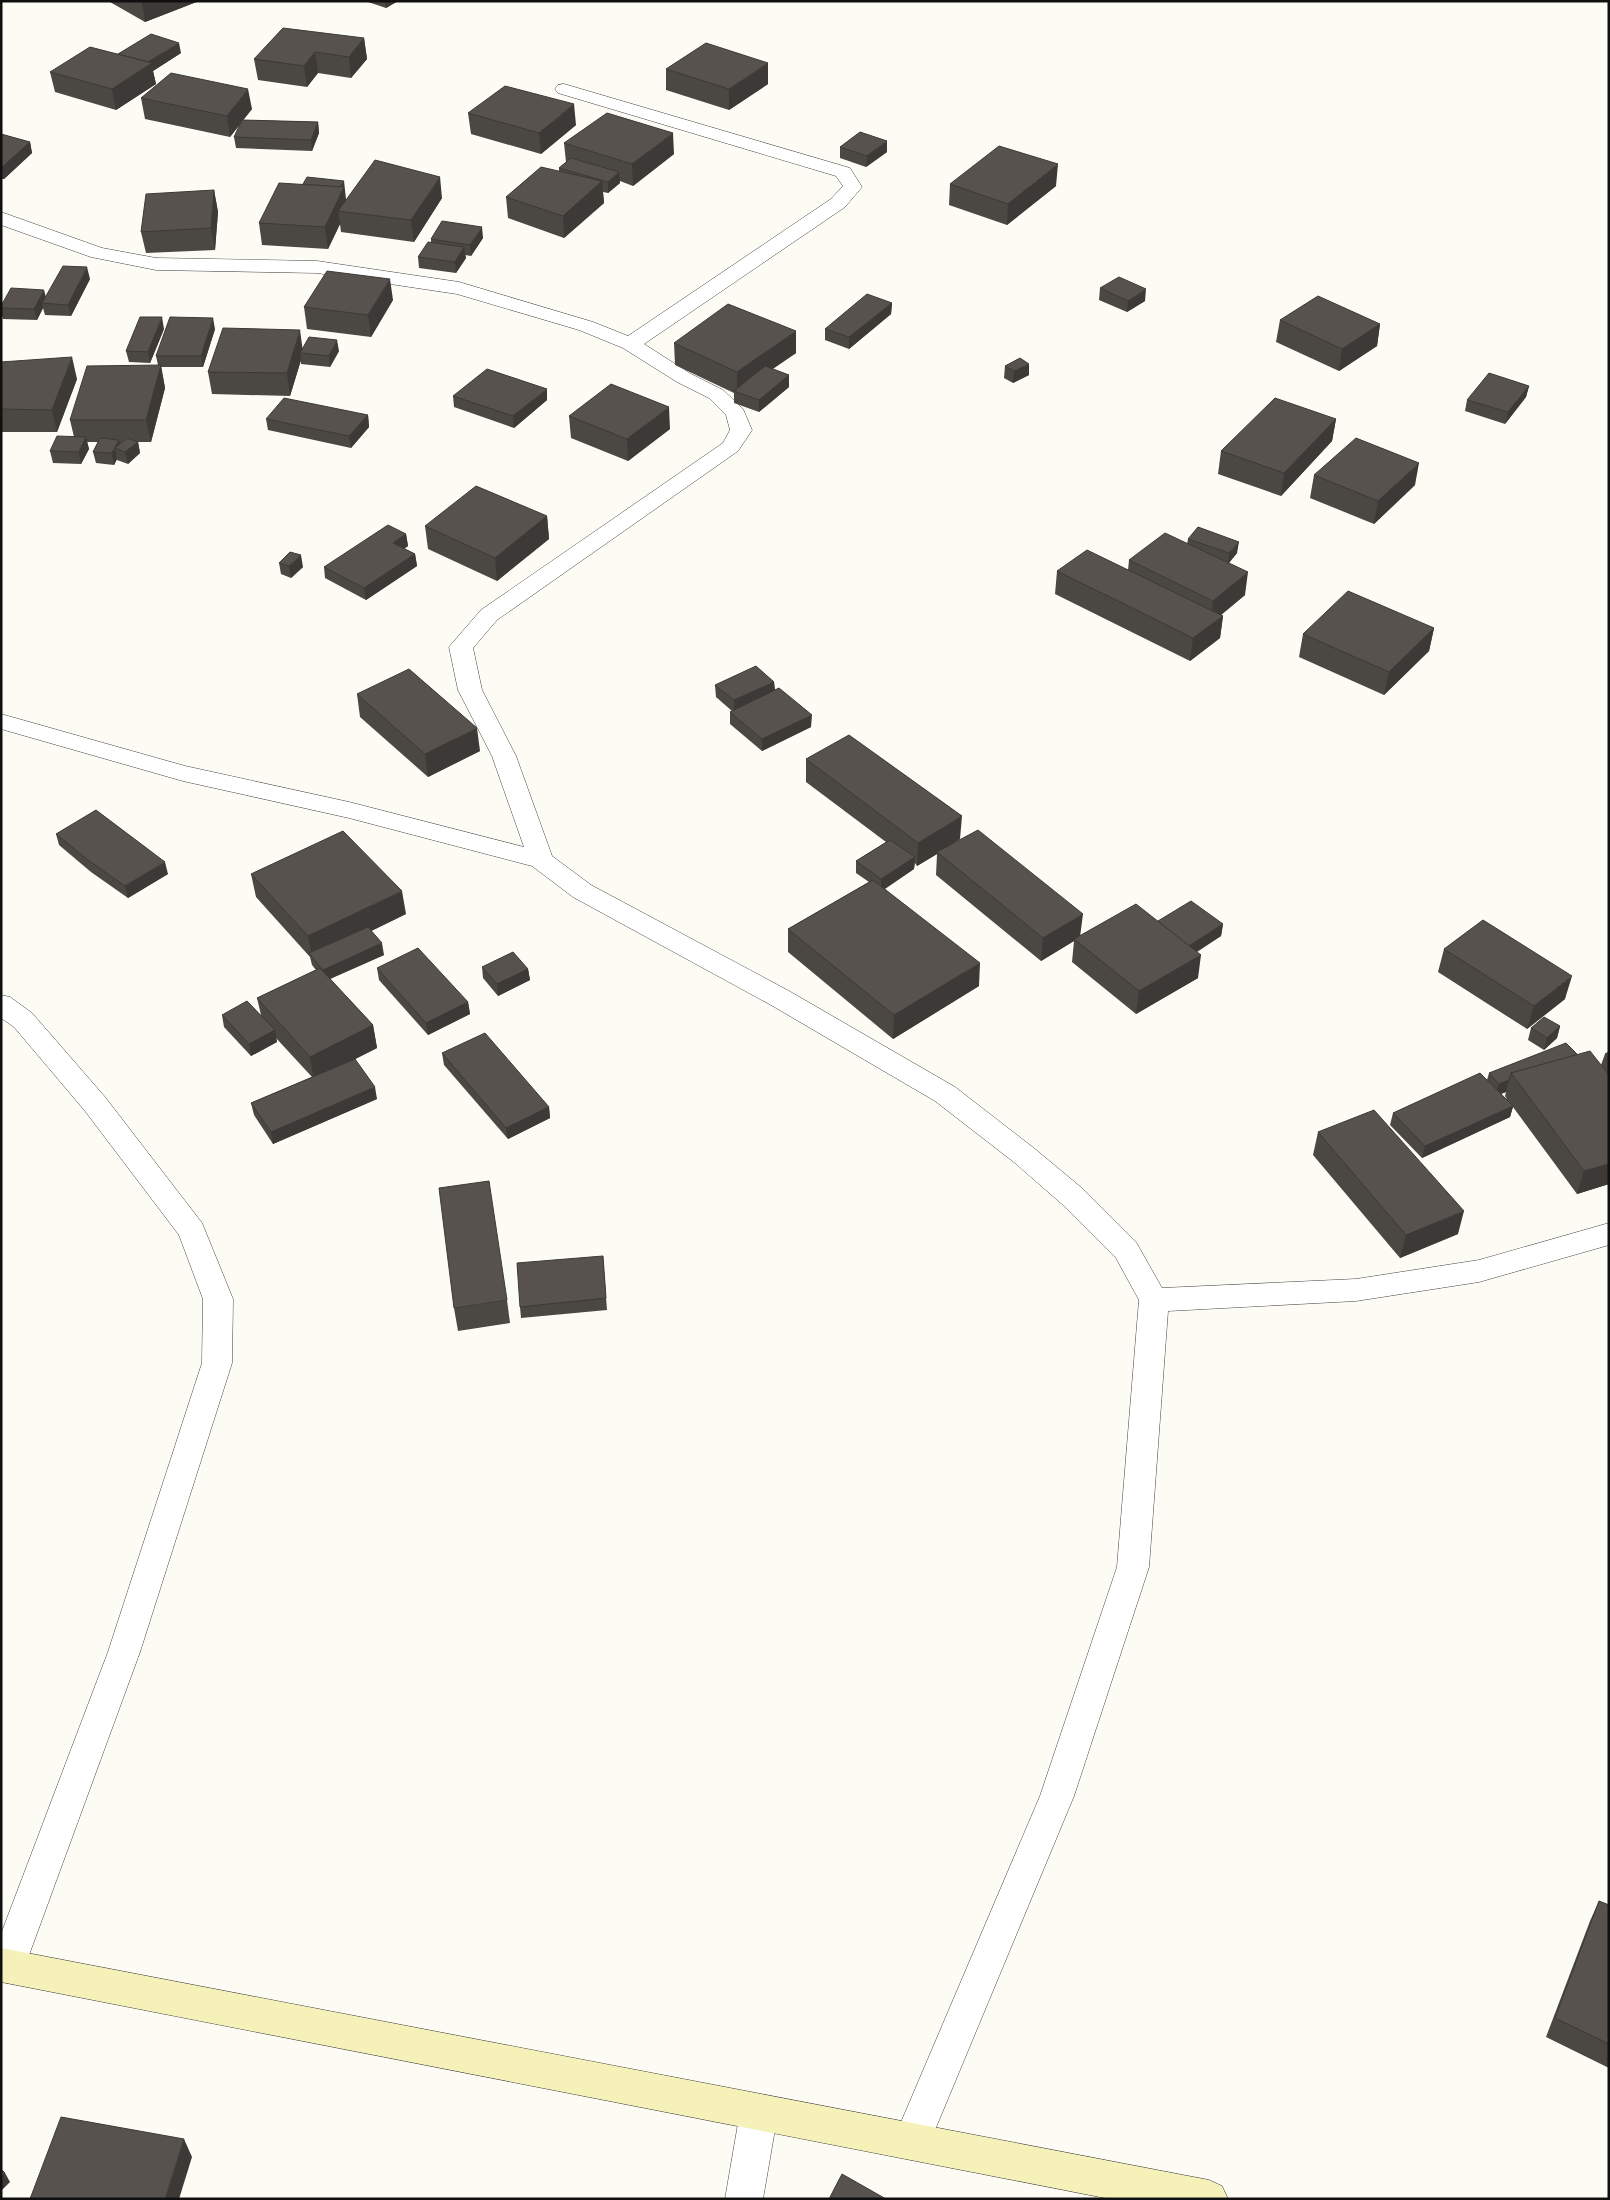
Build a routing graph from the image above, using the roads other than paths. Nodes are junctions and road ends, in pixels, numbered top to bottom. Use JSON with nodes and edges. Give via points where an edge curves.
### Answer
{"nodes":[{"id":1,"x":564,"y":89,"type":"dead end"},
{"id":2,"x":1,"y":218,"type":"edge"},
{"id":3,"x":630,"y":344,"type":"junction"},
{"id":4,"x":1,"y":721,"type":"edge"},
{"id":5,"x":541,"y":860,"type":"junction"},
{"id":6,"x":1,"y":1004,"type":"edge"},
{"id":7,"x":1609,"y":1234,"type":"edge"},
{"id":8,"x":1154,"y":1300,"type":"junction"},
{"id":9,"x":4,"y":1966,"type":"edge"},
{"id":10,"x":759,"y":2112,"type":"junction"},
{"id":11,"x":912,"y":2141,"type":"junction"},
{"id":12,"x":744,"y":2199,"type":"edge"},
{"id":13,"x":1209,"y":2199,"type":"edge"}],
"edges":[{"from":1,"to":3,"type":"street","via":[[844,172],[853,187],[838,203]]},
{"from":2,"to":3,"type":"street","via":[[98,252],[156,264],[317,267],[459,288],[586,326]]},
{"from":3,"to":5,"type":"street","via":[[716,394],[736,412],[741,430],[731,446],[718,457],[489,615],[461,647],[470,690],[504,756]]},
{"from":4,"to":5,"type":"street","via":[[183,773],[349,810]]},
{"from":5,"to":8,"type":"street","via":[[582,891],[780,998],[946,1094],[1073,1197],[1126,1250]]},
{"from":6,"to":9,"type":"street","via":[[23,1020],[95,1104],[192,1231],[218,1299],[217,1362],[124,1652]]},
{"from":7,"to":8,"type":"street","via":[[1479,1271],[1366,1289]]},
{"from":8,"to":11,"type":"street","via":[[1133,1567],[1057,1796]]},
{"from":9,"to":10,"type":"street"},
{"from":10,"to":11,"type":"street"},
{"from":10,"to":12,"type":"street"},
{"from":11,"to":13,"type":"street"}]}
